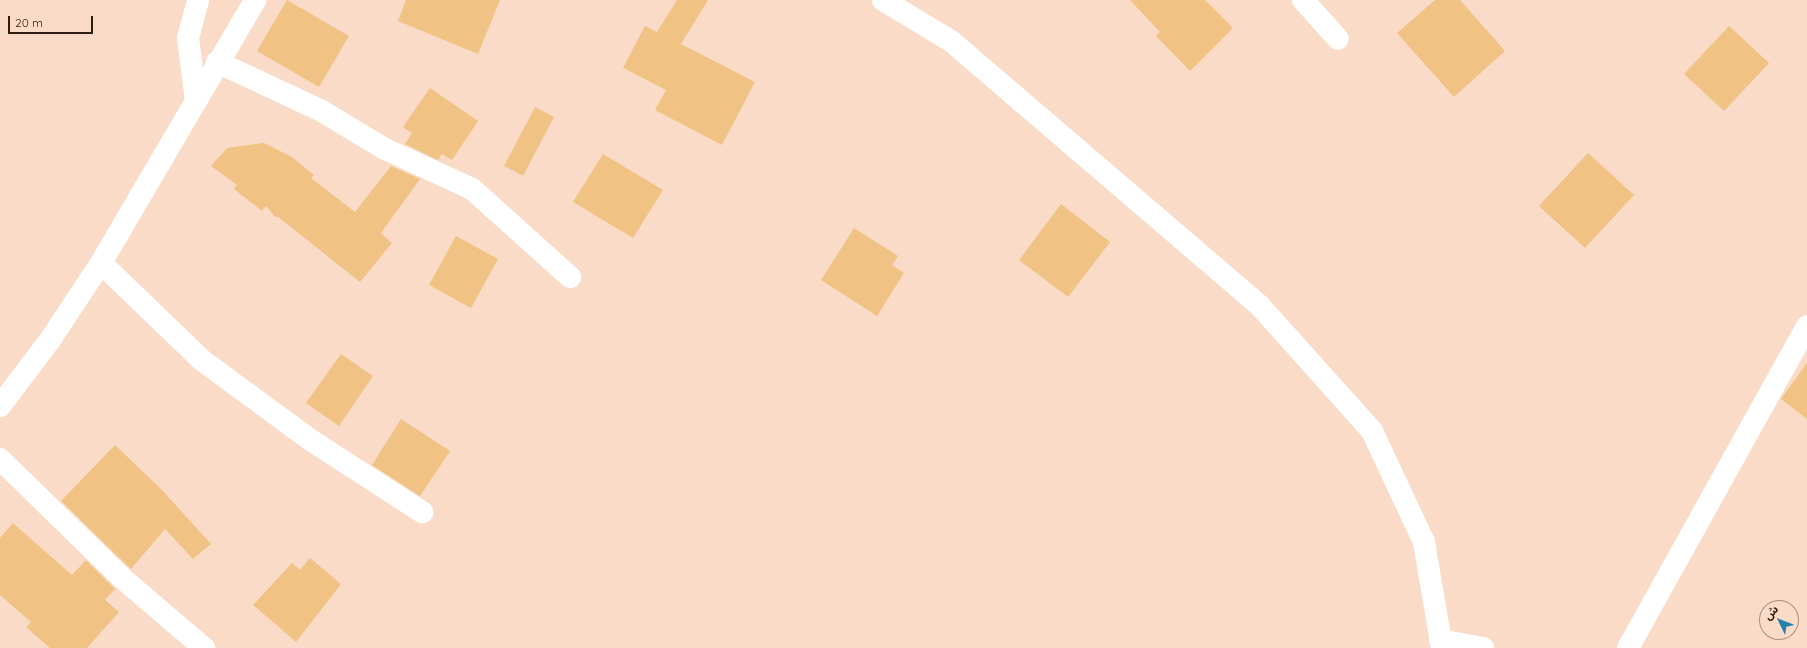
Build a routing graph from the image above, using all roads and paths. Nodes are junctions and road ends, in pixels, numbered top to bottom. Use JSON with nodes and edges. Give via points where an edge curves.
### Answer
{"nodes":[{"id":1,"x":198,"y":0,"type":"edge"},
{"id":2,"x":255,"y":0,"type":"edge"},
{"id":3,"x":883,"y":0,"type":"edge"},
{"id":4,"x":1303,"y":0,"type":"edge"},
{"id":5,"x":1338,"y":39,"type":"dead end"},
{"id":6,"x":217,"y":62,"type":"junction"},
{"id":7,"x":196,"y":100,"type":"junction"},
{"id":8,"x":101,"y":263,"type":"junction"},
{"id":9,"x":570,"y":277,"type":"dead end"},
{"id":10,"x":1807,"y":327,"type":"edge"},
{"id":11,"x":0,"y":406,"type":"edge"},
{"id":12,"x":0,"y":460,"type":"edge"},
{"id":13,"x":422,"y":512,"type":"dead end"},
{"id":14,"x":1441,"y":644,"type":"edge"},
{"id":15,"x":204,"y":648,"type":"edge"},
{"id":16,"x":1483,"y":648,"type":"edge"},
{"id":17,"x":1628,"y":648,"type":"edge"}],
"edges":[{"from":1,"to":7,"type":"street","via":[[188,38]]},
{"from":2,"to":6,"type":"street"},
{"from":3,"to":14,"type":"street","via":[[952,41],[1260,306],[1372,431],[1424,542]]},
{"from":4,"to":5,"type":"street"},
{"from":6,"to":7,"type":"street"},
{"from":6,"to":9,"type":"street","via":[[320,110],[385,149],[472,189]]},
{"from":7,"to":8,"type":"street"},
{"from":8,"to":11,"type":"street","via":[[50,340]]},
{"from":8,"to":13,"type":"street","via":[[203,361],[309,439]]},
{"from":10,"to":17,"type":"street"},
{"from":12,"to":15,"type":"street","via":[[122,578]]},
{"from":14,"to":16,"type":"street"}]}
